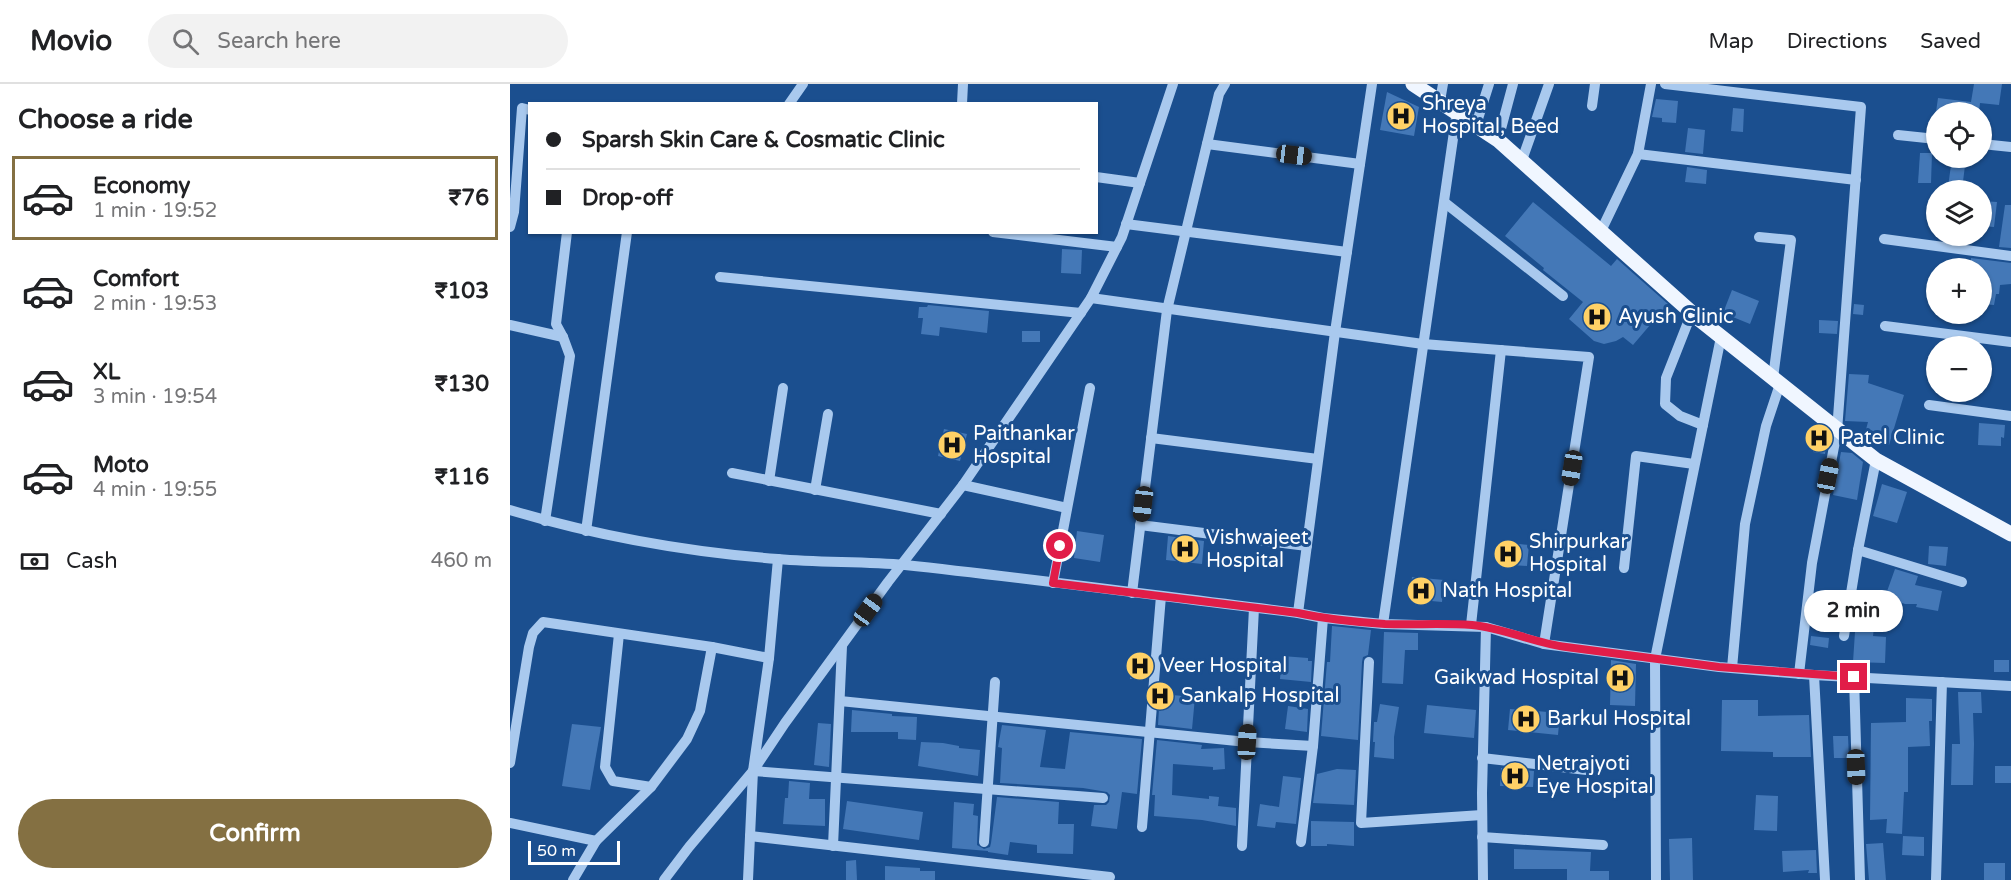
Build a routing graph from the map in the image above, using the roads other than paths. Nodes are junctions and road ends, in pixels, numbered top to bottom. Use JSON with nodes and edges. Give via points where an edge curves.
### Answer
{"nodes":[{"id":1,"x":803,"y":84,"type":"edge"},
{"id":2,"x":963,"y":84,"type":"edge"},
{"id":3,"x":1173,"y":84,"type":"edge"},
{"id":4,"x":1225,"y":84,"type":"edge"},
{"id":5,"x":1372,"y":84,"type":"edge"},
{"id":6,"x":1413,"y":84,"type":"edge"},
{"id":7,"x":1443,"y":84,"type":"edge"},
{"id":8,"x":1489,"y":84,"type":"edge"},
{"id":9,"x":1513,"y":84,"type":"edge"},
{"id":10,"x":1549,"y":84,"type":"edge"},
{"id":11,"x":1595,"y":84,"type":"edge"},
{"id":12,"x":1651,"y":84,"type":"edge"},
{"id":13,"x":1665,"y":84,"type":"edge"},
{"id":14,"x":1440,"y":101,"type":"junction"},
{"id":15,"x":790,"y":102,"type":"edge"},
{"id":16,"x":962,"y":102,"type":"edge"},
{"id":17,"x":1592,"y":105,"type":"dead end"},
{"id":18,"x":528,"y":110,"type":"edge"},
{"id":19,"x":1457,"y":111,"type":"junction"},
{"id":20,"x":1476,"y":125,"type":"junction"},
{"id":21,"x":1898,"y":135,"type":"dead end"},
{"id":22,"x":1926,"y":138,"type":"edge"},
{"id":23,"x":1498,"y":140,"type":"junction"},
{"id":24,"x":1207,"y":144,"type":"junction"},
{"id":25,"x":1992,"y":145,"type":"edge"},
{"id":26,"x":2011,"y":147,"type":"edge"},
{"id":27,"x":1638,"y":154,"type":"junction"},
{"id":28,"x":1522,"y":160,"type":"junction"},
{"id":29,"x":1360,"y":164,"type":"junction"},
{"id":30,"x":1098,"y":177,"type":"edge"},
{"id":31,"x":1856,"y":180,"type":"junction"},
{"id":32,"x":1140,"y":183,"type":"junction"},
{"id":33,"x":1443,"y":202,"type":"junction"},
{"id":34,"x":1126,"y":224,"type":"junction"},
{"id":35,"x":510,"y":227,"type":"edge"},
{"id":36,"x":1601,"y":231,"type":"junction"},
{"id":37,"x":1186,"y":232,"type":"junction"},
{"id":38,"x":567,"y":234,"type":"edge"},
{"id":39,"x":627,"y":234,"type":"edge"},
{"id":40,"x":1010,"y":234,"type":"edge"},
{"id":41,"x":1759,"y":237,"type":"dead end"},
{"id":42,"x":1884,"y":239,"type":"dead end"},
{"id":43,"x":1117,"y":247,"type":"junction"},
{"id":44,"x":1347,"y":252,"type":"junction"},
{"id":45,"x":2011,"y":256,"type":"edge"},
{"id":46,"x":720,"y":277,"type":"dead end"},
{"id":47,"x":1563,"y":296,"type":"dead end"},
{"id":48,"x":1091,"y":298,"type":"junction"},
{"id":49,"x":1167,"y":310,"type":"junction"},
{"id":50,"x":1692,"y":312,"type":"junction"},
{"id":51,"x":1080,"y":313,"type":"junction"},
{"id":52,"x":510,"y":325,"type":"edge"},
{"id":53,"x":1885,"y":326,"type":"dead end"},
{"id":54,"x":1335,"y":332,"type":"junction"},
{"id":55,"x":563,"y":336,"type":"junction"},
{"id":56,"x":1721,"y":336,"type":"junction"},
{"id":57,"x":2011,"y":342,"type":"edge"},
{"id":58,"x":1423,"y":344,"type":"junction"},
{"id":59,"x":1501,"y":350,"type":"junction"},
{"id":60,"x":1777,"y":381,"type":"junction"},
{"id":61,"x":783,"y":388,"type":"dead end"},
{"id":62,"x":1090,"y":388,"type":"dead end"},
{"id":63,"x":1929,"y":405,"type":"dead end"},
{"id":64,"x":828,"y":414,"type":"dead end"},
{"id":65,"x":2011,"y":416,"type":"edge"},
{"id":66,"x":1702,"y":425,"type":"junction"},
{"id":67,"x":1837,"y":430,"type":"junction"},
{"id":68,"x":1151,"y":438,"type":"junction"},
{"id":69,"x":1318,"y":459,"type":"junction"},
{"id":70,"x":1876,"y":460,"type":"junction"},
{"id":71,"x":1694,"y":464,"type":"junction"},
{"id":72,"x":732,"y":474,"type":"dead end"},
{"id":73,"x":769,"y":481,"type":"junction"},
{"id":74,"x":963,"y":485,"type":"junction"},
{"id":75,"x":815,"y":490,"type":"junction"},
{"id":76,"x":1067,"y":508,"type":"junction"},
{"id":77,"x":510,"y":510,"type":"edge"},
{"id":78,"x":941,"y":514,"type":"junction"},
{"id":79,"x":545,"y":521,"type":"junction"},
{"id":80,"x":1140,"y":525,"type":"junction"},
{"id":81,"x":586,"y":531,"type":"junction"},
{"id":82,"x":2011,"y":534,"type":"edge"},
{"id":83,"x":1307,"y":546,"type":"junction"},
{"id":84,"x":1858,"y":550,"type":"junction"},
{"id":85,"x":778,"y":559,"type":"junction"},
{"id":86,"x":903,"y":565,"type":"junction"},
{"id":87,"x":1624,"y":568,"type":"dead end"},
{"id":88,"x":1962,"y":582,"type":"dead end"},
{"id":89,"x":1053,"y":583,"type":"junction"},
{"id":90,"x":1132,"y":593,"type":"junction"},
{"id":91,"x":1161,"y":596,"type":"junction"},
{"id":92,"x":1254,"y":608,"type":"junction"},
{"id":93,"x":1298,"y":613,"type":"junction"},
{"id":94,"x":1323,"y":618,"type":"junction"},
{"id":95,"x":1383,"y":624,"type":"junction"},
{"id":96,"x":1471,"y":625,"type":"junction"},
{"id":97,"x":1486,"y":627,"type":"junction"},
{"id":98,"x":619,"y":634,"type":"junction"},
{"id":99,"x":1844,"y":636,"type":"dead end"},
{"id":100,"x":1544,"y":644,"type":"junction"},
{"id":101,"x":842,"y":645,"type":"junction"},
{"id":102,"x":711,"y":647,"type":"junction"},
{"id":103,"x":769,"y":658,"type":"junction"},
{"id":104,"x":1655,"y":659,"type":"junction"},
{"id":105,"x":1369,"y":662,"type":"dead end"},
{"id":106,"x":1732,"y":668,"type":"junction"},
{"id":107,"x":1799,"y":674,"type":"junction"},
{"id":108,"x":1814,"y":675,"type":"junction"},
{"id":109,"x":1854,"y":677,"type":"junction"},
{"id":110,"x":994,"y":682,"type":"dead end"},
{"id":111,"x":1942,"y":682,"type":"junction"},
{"id":112,"x":2011,"y":686,"type":"edge"},
{"id":113,"x":840,"y":701,"type":"junction"},
{"id":114,"x":992,"y":717,"type":"junction"},
{"id":115,"x":1150,"y":733,"type":"junction"},
{"id":116,"x":1247,"y":742,"type":"junction"},
{"id":117,"x":1313,"y":746,"type":"junction"},
{"id":118,"x":1482,"y":758,"type":"junction"},
{"id":119,"x":510,"y":763,"type":"edge"},
{"id":120,"x":753,"y":771,"type":"junction"},
{"id":121,"x":1595,"y":771,"type":"dead end"},
{"id":122,"x":836,"y":778,"type":"junction"},
{"id":123,"x":651,"y":787,"type":"junction"},
{"id":124,"x":987,"y":789,"type":"junction"},
{"id":125,"x":1103,"y":798,"type":"dead end"},
{"id":126,"x":1482,"y":815,"type":"junction"},
{"id":127,"x":510,"y":823,"type":"edge"},
{"id":128,"x":1142,"y":827,"type":"dead end"},
{"id":129,"x":750,"y":836,"type":"junction"},
{"id":130,"x":1482,"y":837,"type":"junction"},
{"id":131,"x":596,"y":841,"type":"junction"},
{"id":132,"x":984,"y":842,"type":"dead end"},
{"id":133,"x":1301,"y":842,"type":"dead end"},
{"id":134,"x":1603,"y":844,"type":"dead end"},
{"id":135,"x":833,"y":846,"type":"junction"},
{"id":136,"x":1242,"y":846,"type":"dead end"},
{"id":137,"x":1110,"y":878,"type":"dead end"},
{"id":138,"x":573,"y":880,"type":"edge"},
{"id":139,"x":664,"y":880,"type":"edge"},
{"id":140,"x":748,"y":880,"type":"edge"},
{"id":141,"x":1483,"y":880,"type":"edge"},
{"id":142,"x":1656,"y":880,"type":"edge"},
{"id":143,"x":1825,"y":880,"type":"edge"},
{"id":144,"x":1860,"y":880,"type":"edge"},
{"id":145,"x":1936,"y":880,"type":"edge"}],
"edges":[{"from":1,"to":15,"type":"street"},
{"from":2,"to":16,"type":"street"},
{"from":3,"to":32,"type":"street"},
{"from":4,"to":24,"type":"street"},
{"from":5,"to":29,"type":"street"},
{"from":6,"to":14,"type":"main road"},
{"from":7,"to":14,"type":"street"},
{"from":8,"to":20,"type":"street"},
{"from":9,"to":23,"type":"street"},
{"from":10,"to":28,"type":"street"},
{"from":11,"to":17,"type":"street"},
{"from":12,"to":27,"type":"street"},
{"from":13,"to":31,"type":"street","via":[[1861,107]]},
{"from":14,"to":19,"type":"main road"},
{"from":18,"to":35,"type":"street","via":[[522,108]]},
{"from":19,"to":20,"type":"main road"},
{"from":19,"to":33,"type":"street"},
{"from":20,"to":23,"type":"main road"},
{"from":21,"to":22,"type":"street"},
{"from":23,"to":28,"type":"main road"},
{"from":24,"to":29,"type":"street"},
{"from":24,"to":37,"type":"street"},
{"from":25,"to":26,"type":"street"},
{"from":27,"to":31,"type":"street"},
{"from":27,"to":36,"type":"street"},
{"from":28,"to":36,"type":"main road"},
{"from":29,"to":44,"type":"street"},
{"from":30,"to":32,"type":"street"},
{"from":31,"to":67,"type":"street"},
{"from":32,"to":34,"type":"street"},
{"from":33,"to":47,"type":"street"},
{"from":33,"to":58,"type":"street"},
{"from":34,"to":37,"type":"street"},
{"from":34,"to":43,"type":"street"},
{"from":36,"to":50,"type":"main road"},
{"from":37,"to":44,"type":"street"},
{"from":37,"to":49,"type":"street"},
{"from":38,"to":55,"type":"street","via":[[556,324]]},
{"from":39,"to":81,"type":"street"},
{"from":40,"to":43,"type":"street"},
{"from":41,"to":60,"type":"street","via":[[1791,240]]},
{"from":42,"to":45,"type":"street"},
{"from":43,"to":48,"type":"street"},
{"from":44,"to":54,"type":"street"},
{"from":46,"to":51,"type":"street"},
{"from":48,"to":49,"type":"street"},
{"from":48,"to":51,"type":"street"},
{"from":49,"to":54,"type":"street"},
{"from":49,"to":68,"type":"street"},
{"from":50,"to":56,"type":"main road"},
{"from":50,"to":66,"type":"street","via":[[1666,378],[1665,404],[1680,416]]},
{"from":51,"to":74,"type":"street"},
{"from":52,"to":55,"type":"street"},
{"from":53,"to":57,"type":"street"},
{"from":54,"to":58,"type":"street"},
{"from":54,"to":69,"type":"street"},
{"from":55,"to":79,"type":"street","via":[[570,356]]},
{"from":56,"to":60,"type":"main road"},
{"from":56,"to":66,"type":"street"},
{"from":58,"to":59,"type":"street"},
{"from":58,"to":95,"type":"street"},
{"from":59,"to":96,"type":"street"},
{"from":59,"to":100,"type":"street","via":[[1589,357]]},
{"from":60,"to":67,"type":"main road"},
{"from":60,"to":106,"type":"street","via":[[1745,524]]},
{"from":61,"to":73,"type":"street"},
{"from":62,"to":76,"type":"street"},
{"from":63,"to":65,"type":"street"},
{"from":64,"to":75,"type":"street"},
{"from":66,"to":71,"type":"street"},
{"from":67,"to":70,"type":"main road"},
{"from":67,"to":107,"type":"street","via":[[1812,563]]},
{"from":68,"to":69,"type":"street"},
{"from":68,"to":80,"type":"street"},
{"from":69,"to":83,"type":"street"},
{"from":70,"to":82,"type":"main road"},
{"from":70,"to":84,"type":"street"},
{"from":71,"to":87,"type":"street","via":[[1636,456]]},
{"from":71,"to":104,"type":"street"},
{"from":72,"to":73,"type":"street"},
{"from":73,"to":75,"type":"street"},
{"from":74,"to":76,"type":"street"},
{"from":74,"to":78,"type":"street"},
{"from":75,"to":78,"type":"street"},
{"from":76,"to":89,"type":"street"},
{"from":77,"to":79,"type":"street"},
{"from":78,"to":86,"type":"street"},
{"from":79,"to":81,"type":"street"},
{"from":80,"to":83,"type":"street"},
{"from":80,"to":90,"type":"street"},
{"from":81,"to":85,"type":"street","via":[[682,549]]},
{"from":83,"to":93,"type":"street"},
{"from":84,"to":88,"type":"street"},
{"from":84,"to":99,"type":"street"},
{"from":85,"to":86,"type":"street"},
{"from":85,"to":103,"type":"street"},
{"from":86,"to":89,"type":"street"},
{"from":86,"to":101,"type":"street"},
{"from":89,"to":90,"type":"street"},
{"from":90,"to":91,"type":"street"},
{"from":91,"to":92,"type":"street"},
{"from":91,"to":115,"type":"street"},
{"from":92,"to":93,"type":"street"},
{"from":92,"to":116,"type":"street"},
{"from":93,"to":94,"type":"street"},
{"from":94,"to":95,"type":"street"},
{"from":94,"to":117,"type":"street"},
{"from":95,"to":96,"type":"street"},
{"from":96,"to":97,"type":"street"},
{"from":97,"to":100,"type":"street"},
{"from":97,"to":118,"type":"street"},
{"from":98,"to":102,"type":"street"},
{"from":98,"to":119,"type":"street","via":[[543,622],[533,633]]},
{"from":98,"to":123,"type":"street","via":[[605,767],[613,781]]},
{"from":100,"to":104,"type":"street"},
{"from":101,"to":113,"type":"street"},
{"from":101,"to":120,"type":"street"},
{"from":102,"to":103,"type":"street"},
{"from":102,"to":123,"type":"street","via":[[700,711],[687,739]]},
{"from":103,"to":120,"type":"street"},
{"from":104,"to":106,"type":"street"},
{"from":104,"to":142,"type":"street"},
{"from":105,"to":126,"type":"street","via":[[1361,823]]},
{"from":106,"to":107,"type":"street"},
{"from":107,"to":108,"type":"street"},
{"from":108,"to":109,"type":"street"},
{"from":108,"to":143,"type":"street"},
{"from":109,"to":111,"type":"street"},
{"from":109,"to":144,"type":"street"},
{"from":110,"to":114,"type":"street"},
{"from":111,"to":112,"type":"street"},
{"from":111,"to":145,"type":"street"},
{"from":113,"to":114,"type":"street"},
{"from":113,"to":122,"type":"street"},
{"from":114,"to":115,"type":"street"},
{"from":114,"to":124,"type":"street"},
{"from":115,"to":116,"type":"street"},
{"from":115,"to":128,"type":"street"},
{"from":116,"to":117,"type":"street"},
{"from":116,"to":136,"type":"street"},
{"from":117,"to":133,"type":"street"},
{"from":118,"to":121,"type":"street"},
{"from":118,"to":126,"type":"street"},
{"from":120,"to":122,"type":"street"},
{"from":120,"to":129,"type":"street"},
{"from":120,"to":139,"type":"street"},
{"from":122,"to":124,"type":"street"},
{"from":122,"to":135,"type":"street"},
{"from":123,"to":131,"type":"street"},
{"from":124,"to":125,"type":"street"},
{"from":124,"to":132,"type":"street"},
{"from":126,"to":130,"type":"street"},
{"from":127,"to":131,"type":"street"},
{"from":129,"to":135,"type":"street"},
{"from":129,"to":140,"type":"street"},
{"from":130,"to":134,"type":"street"},
{"from":130,"to":141,"type":"street"},
{"from":131,"to":138,"type":"street"},
{"from":135,"to":137,"type":"street"}]}
